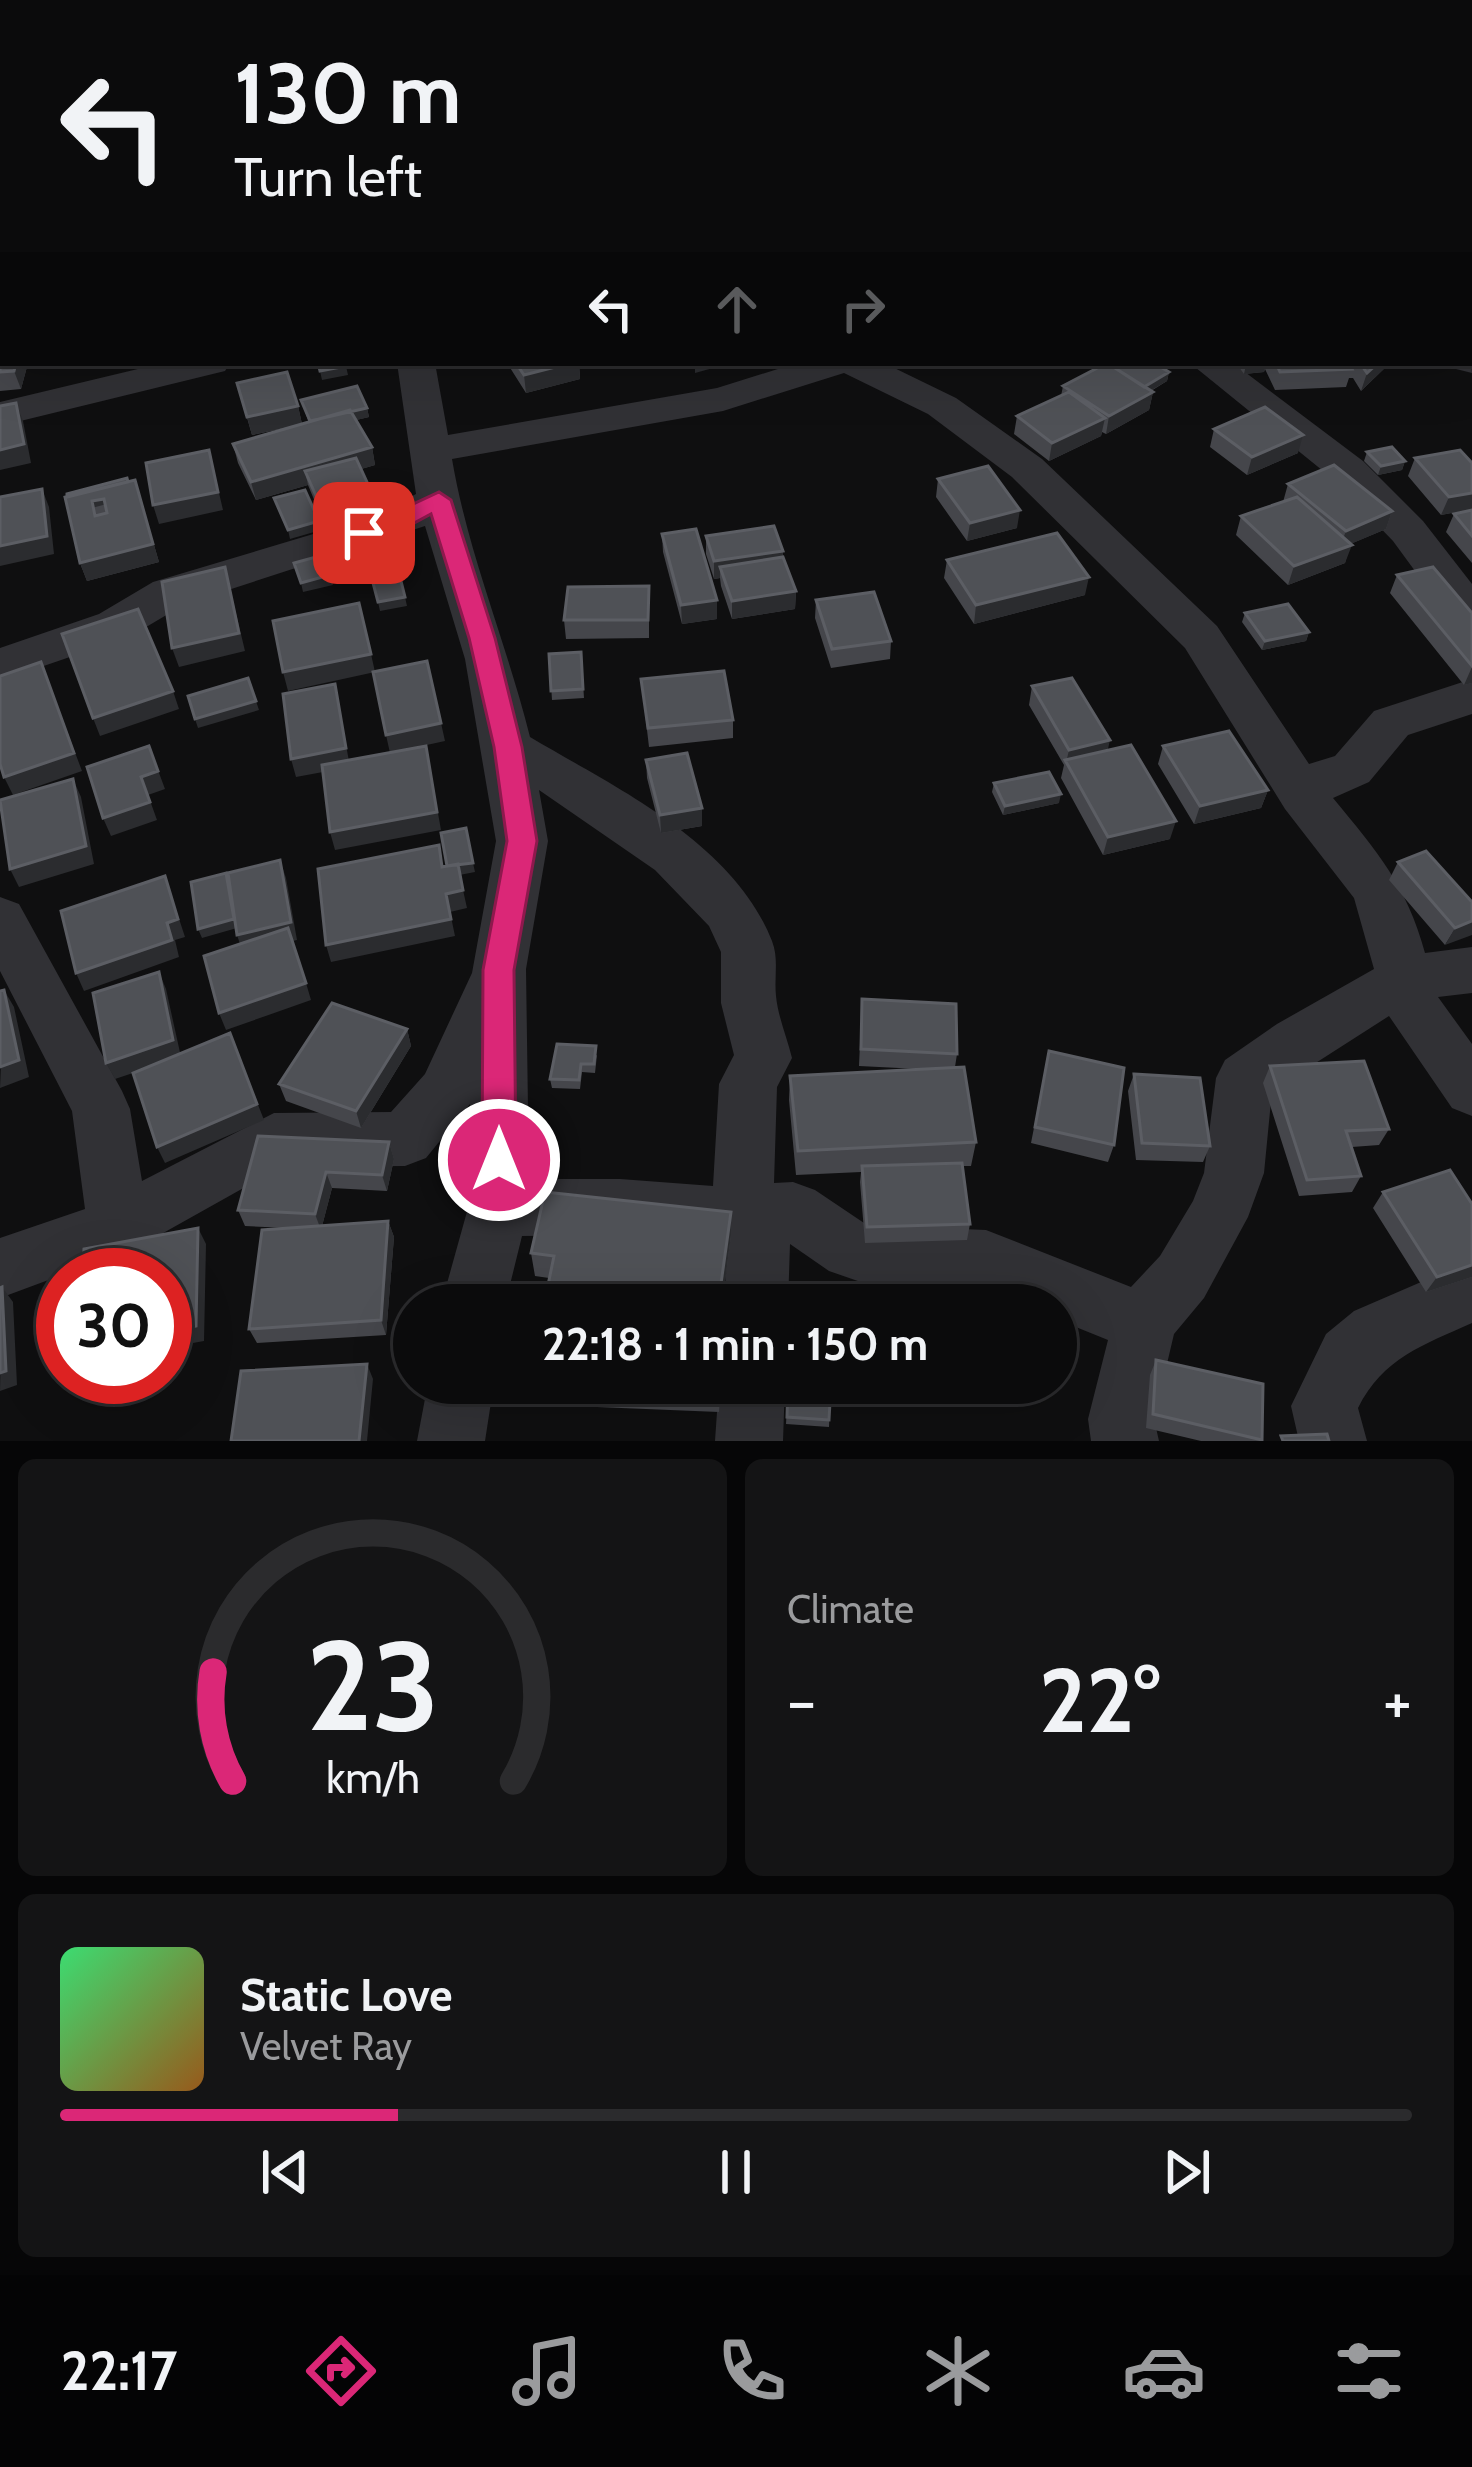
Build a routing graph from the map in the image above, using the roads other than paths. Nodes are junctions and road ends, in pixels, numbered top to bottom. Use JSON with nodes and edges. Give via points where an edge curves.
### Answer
{"nodes":[{"id":1,"x":199,"y":366,"type":"edge"},
{"id":2,"x":417,"y":366,"type":"edge"},
{"id":3,"x":828,"y":366,"type":"edge"},
{"id":4,"x":860,"y":366,"type":"edge"},
{"id":5,"x":1213,"y":366,"type":"edge"},
{"id":6,"x":0,"y":414,"type":"edge"},
{"id":7,"x":433,"y":450,"type":"junction"},
{"id":8,"x":439,"y":500,"type":"junction"},
{"id":9,"x":1450,"y":523,"type":"edge"},
{"id":10,"x":1408,"y":531,"type":"junction"},
{"id":11,"x":1472,"y":616,"type":"edge"},
{"id":12,"x":0,"y":665,"type":"edge"},
{"id":13,"x":1472,"y":696,"type":"edge"},
{"id":14,"x":508,"y":747,"type":"junction"},
{"id":15,"x":1303,"y":796,"type":"junction"},
{"id":16,"x":0,"y":919,"type":"edge"},
{"id":17,"x":499,"y":970,"type":"junction"},
{"id":18,"x":1472,"y":970,"type":"edge"},
{"id":19,"x":1400,"y":981,"type":"junction"},
{"id":20,"x":1472,"y":1090,"type":"edge"},
{"id":21,"x":499,"y":1208,"type":"junction"},
{"id":22,"x":752,"y":1214,"type":"junction"},
{"id":23,"x":118,"y":1226,"type":"junction"},
{"id":24,"x":0,"y":1268,"type":"edge"},
{"id":25,"x":479,"y":1284,"type":"edge"},
{"id":26,"x":755,"y":1284,"type":"edge"},
{"id":27,"x":1472,"y":1291,"type":"edge"},
{"id":28,"x":1144,"y":1323,"type":"junction"},
{"id":29,"x":457,"y":1404,"type":"edge"},
{"id":30,"x":751,"y":1404,"type":"edge"},
{"id":31,"x":451,"y":1441,"type":"edge"},
{"id":32,"x":749,"y":1441,"type":"edge"},
{"id":33,"x":1125,"y":1441,"type":"edge"},
{"id":34,"x":1333,"y":1441,"type":"edge"}],
"edges":[{"from":1,"to":6,"type":"street"},
{"from":2,"to":7,"type":"street"},
{"from":3,"to":7,"type":"street","via":[[723,399]]},
{"from":4,"to":15,"type":"street","via":[[942,406],[1027,468],[1171,604],[1201,637]]},
{"from":5,"to":10,"type":"street","via":[[1348,470]]},
{"from":7,"to":8,"type":"street"},
{"from":8,"to":12,"type":"street","via":[[395,524],[169,593],[115,625]]},
{"from":8,"to":14,"type":"street"},
{"from":9,"to":10,"type":"street"},
{"from":10,"to":11,"type":"street"},
{"from":13,"to":15,"type":"street","via":[[1391,723],[1352,769]]},
{"from":14,"to":17,"type":"street","via":[[522,841]]},
{"from":14,"to":22,"type":"street","via":[[586,790],[734,916],[748,946],[748,1000],[763,1058],[748,1084]]},
{"from":15,"to":19,"type":"street","via":[[1375,886]]},
{"from":16,"to":23,"type":"street","via":[[101,1109]]},
{"from":17,"to":21,"type":"street"},
{"from":17,"to":23,"type":"street","via":[[447,1091],[405,1139],[274,1140]]},
{"from":18,"to":19,"type":"street"},
{"from":19,"to":20,"type":"street"},
{"from":19,"to":28,"type":"street","via":[[1245,1078],[1234,1173],[1217,1216]]},
{"from":21,"to":22,"type":"street"},
{"from":21,"to":25,"type":"street"},
{"from":22,"to":26,"type":"street"},
{"from":22,"to":28,"type":"street","via":[[793,1210],[839,1244],[878,1258],[986,1260]]},
{"from":23,"to":24,"type":"street"},
{"from":27,"to":34,"type":"street","via":[[1377,1333],[1349,1357],[1324,1406]]},
{"from":28,"to":33,"type":"street","via":[[1121,1419]]},
{"from":29,"to":31,"type":"street"},
{"from":30,"to":32,"type":"street"}]}
